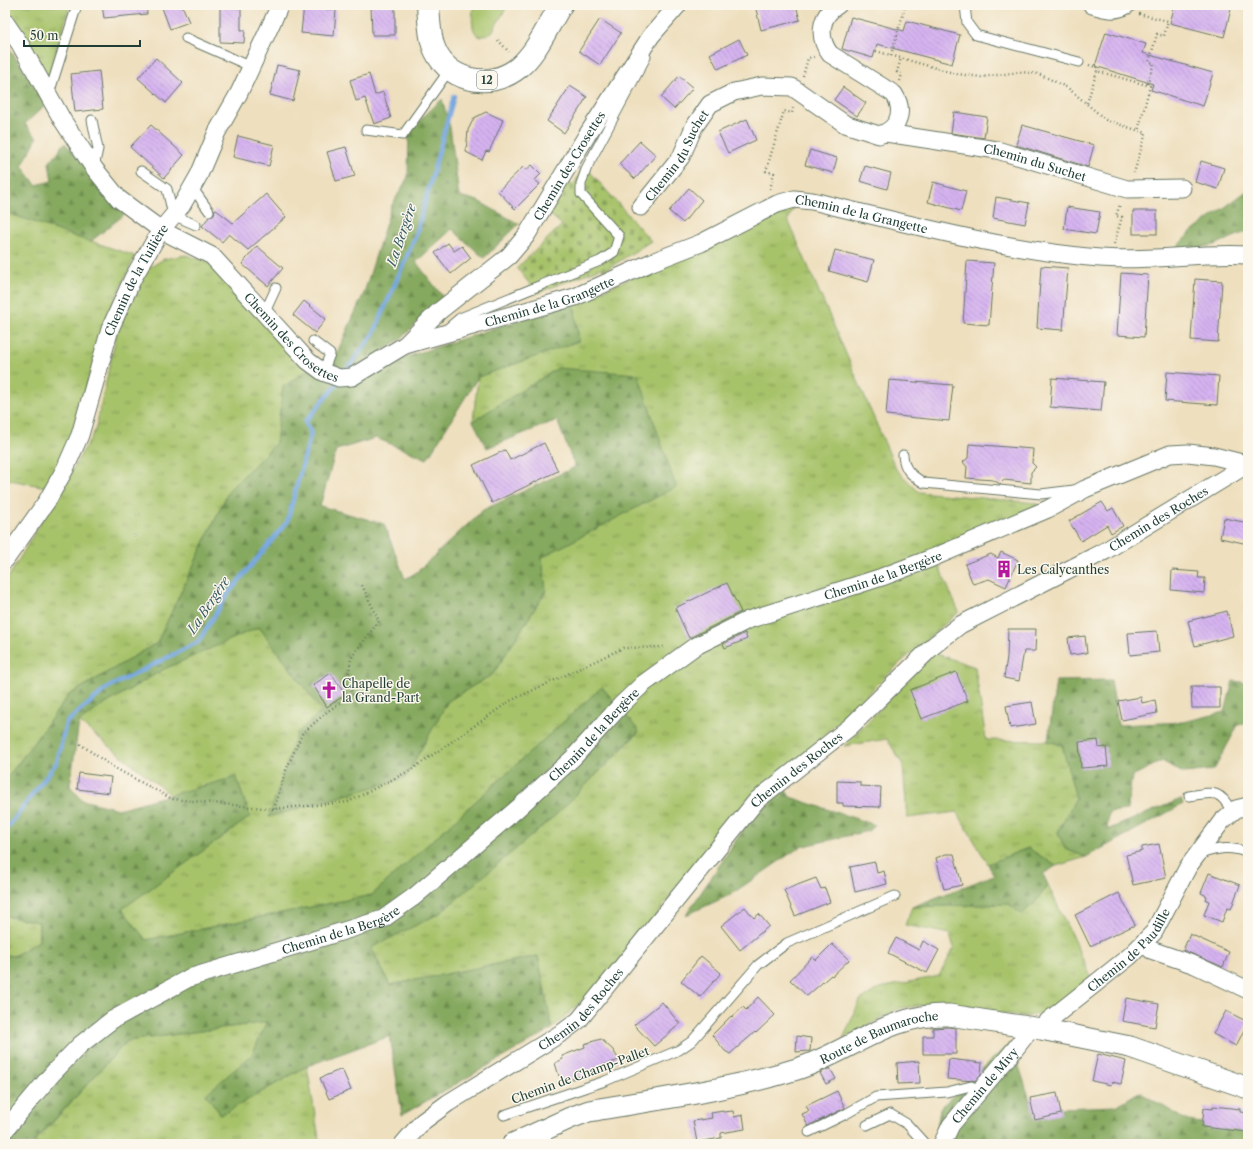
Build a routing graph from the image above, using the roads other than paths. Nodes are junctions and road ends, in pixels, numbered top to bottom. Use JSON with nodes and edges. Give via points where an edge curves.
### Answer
{"nodes":[{"id":1,"x":77,"y":5,"type":"edge"},
{"id":2,"x":280,"y":5,"type":"edge"},
{"id":3,"x":428,"y":5,"type":"edge"},
{"id":4,"x":561,"y":5,"type":"edge"},
{"id":5,"x":678,"y":5,"type":"edge"},
{"id":6,"x":838,"y":5,"type":"edge"},
{"id":7,"x":965,"y":5,"type":"edge"},
{"id":8,"x":1092,"y":5,"type":"edge"},
{"id":9,"x":1129,"y":9,"type":"edge"},
{"id":10,"x":5,"y":22,"type":"edge"},
{"id":11,"x":186,"y":38,"type":"dead end"},
{"id":12,"x":643,"y":48,"type":"junction"},
{"id":13,"x":1078,"y":62,"type":"dead end"},
{"id":14,"x":252,"y":67,"type":"junction"},
{"id":15,"x":450,"y":69,"type":"junction"},
{"id":16,"x":48,"y":96,"type":"junction"},
{"id":17,"x":92,"y":120,"type":"dead end"},
{"id":18,"x":366,"y":130,"type":"dead end"},
{"id":19,"x":886,"y":133,"type":"junction"},
{"id":20,"x":94,"y":168,"type":"junction"},
{"id":21,"x":141,"y":171,"type":"dead end"},
{"id":22,"x":192,"y":187,"type":"junction"},
{"id":23,"x":1182,"y":188,"type":"dead end"},
{"id":24,"x":641,"y":207,"type":"dead end"},
{"id":25,"x":209,"y":210,"type":"dead end"},
{"id":26,"x":173,"y":215,"type":"junction"},
{"id":27,"x":196,"y":225,"type":"dead end"},
{"id":28,"x":160,"y":230,"type":"junction"},
{"id":29,"x":1248,"y":255,"type":"edge"},
{"id":30,"x":276,"y":288,"type":"dead end"},
{"id":31,"x":264,"y":314,"type":"junction"},
{"id":32,"x":438,"y":336,"type":"junction"},
{"id":33,"x":313,"y":341,"type":"dead end"},
{"id":34,"x":405,"y":345,"type":"junction"},
{"id":35,"x":323,"y":372,"type":"junction"},
{"id":36,"x":903,"y":455,"type":"dead end"},
{"id":37,"x":1247,"y":464,"type":"edge"},
{"id":38,"x":1085,"y":489,"type":"junction"},
{"id":39,"x":5,"y":560,"type":"edge"},
{"id":40,"x":1189,"y":796,"type":"dead end"},
{"id":41,"x":1248,"y":806,"type":"edge"},
{"id":42,"x":1232,"y":812,"type":"junction"},
{"id":43,"x":1248,"y":853,"type":"edge"},
{"id":44,"x":1197,"y":855,"type":"junction"},
{"id":45,"x":895,"y":896,"type":"dead end"},
{"id":46,"x":1144,"y":942,"type":"junction"},
{"id":47,"x":1248,"y":990,"type":"edge"},
{"id":48,"x":1036,"y":1029,"type":"junction"},
{"id":49,"x":1248,"y":1088,"type":"edge"},
{"id":50,"x":981,"y":1090,"type":"junction"},
{"id":51,"x":504,"y":1115,"type":"dead end"},
{"id":52,"x":867,"y":1125,"type":"dead end"},
{"id":53,"x":5,"y":1130,"type":"edge"},
{"id":54,"x":808,"y":1132,"type":"dead end"},
{"id":55,"x":944,"y":1140,"type":"edge"},
{"id":56,"x":403,"y":1144,"type":"edge"},
{"id":57,"x":512,"y":1144,"type":"edge"},
{"id":58,"x":925,"y":1144,"type":"edge"}],
"edges":[{"from":1,"to":16,"type":"lane"},
{"from":2,"to":14,"type":"street","name":"Chemin de la Tuilière"},
{"from":3,"to":15,"type":"main road","number":"12","via":[[433,45],[440,59]]},
{"from":4,"to":15,"type":"main road","number":"12","via":[[529,56],[512,72],[481,81],[464,79]]},
{"from":5,"to":12,"type":"street","name":"Chemin des Crosettes"},
{"from":6,"to":19,"type":"street","via":[[825,18],[821,32],[822,40],[830,54],[889,90],[897,99],[899,117],[892,129]]},
{"from":7,"to":13,"type":"lane","via":[[967,23],[976,35]]},
{"from":8,"to":9,"type":"street","via":[[1108,10]]},
{"from":10,"to":16,"type":"street","name":"Chemin des Crosettes"},
{"from":11,"to":14,"type":"lane"},
{"from":12,"to":32,"type":"lane","via":[[646,57],[587,167],[581,184],[581,194],[619,236],[614,252],[600,261],[460,318]]},
{"from":12,"to":34,"type":"street","name":"Chemin des Crosettes","via":[[518,247],[438,312]]},
{"from":14,"to":22,"type":"street","name":"Chemin de la Tuilière","via":[[217,132]]},
{"from":15,"to":18,"type":"lane","via":[[403,135]]},
{"from":16,"to":20,"type":"street","name":"Chemin des Crosettes"},
{"from":17,"to":20,"type":"lane","via":[[98,149]]},
{"from":19,"to":23,"type":"street","name":"Chemin du Suchet","via":[[997,150],[1127,189]]},
{"from":19,"to":24,"type":"street","name":"Chemin du Suchet","via":[[879,135],[845,124],[792,87],[762,86],[734,92],[710,104],[694,127],[681,157]]},
{"from":20,"to":28,"type":"street","name":"Chemin des Crosettes","via":[[119,199]]},
{"from":21,"to":26,"type":"lane","via":[[167,189]]},
{"from":22,"to":25,"type":"lane"},
{"from":22,"to":26,"type":"street","name":"Chemin de la Tuilière"},
{"from":26,"to":27,"type":"lane"},
{"from":26,"to":28,"type":"street","name":"Chemin de la Tuilière"},
{"from":28,"to":31,"type":"street","name":"Chemin des Crosettes","via":[[212,256]]},
{"from":28,"to":39,"type":"street","name":"Chemin de la Tuilière","via":[[133,278],[110,329],[80,435],[65,469],[47,501]]},
{"from":29,"to":32,"type":"street","name":"Chemin de la Grangette","via":[[1226,254],[1151,260],[1100,258],[1033,249],[794,199],[777,204],[701,243],[575,297]]},
{"from":30,"to":31,"type":"lane"},
{"from":31,"to":35,"type":"street","name":"Chemin des Crosettes","via":[[308,361]]},
{"from":32,"to":34,"type":"street","name":"Chemin de la Grangette"},
{"from":33,"to":35,"type":"lane","via":[[330,354]]},
{"from":34,"to":35,"type":"street","name":"Chemin des Crosettes","via":[[352,377],[339,378]]},
{"from":36,"to":38,"type":"lane","via":[[904,465],[924,484],[1041,494]]},
{"from":37,"to":38,"type":"street","name":"Chemin de la Bergère","via":[[1214,456],[1170,454]]},
{"from":37,"to":56,"type":"street","name":"Chemin des Roches","via":[[1105,551],[960,625],[933,646],[850,727],[757,800],[579,1020],[448,1102],[422,1122]]},
{"from":38,"to":53,"type":"street","name":"Chemin de la Bergère","via":[[1048,509],[932,558],[882,577],[748,620],[694,647],[642,684],[573,758],[416,896],[383,919],[189,978],[112,1020],[80,1045]]},
{"from":40,"to":42,"type":"lane","via":[[1216,794],[1225,798]]},
{"from":41,"to":42,"type":"street","name":"Chemin de Paudille"},
{"from":42,"to":44,"type":"street","name":"Chemin de Paudille","via":[[1222,821]]},
{"from":43,"to":44,"type":"lane","via":[[1233,847]]},
{"from":44,"to":46,"type":"street","name":"Chemin de Paudille","via":[[1188,867],[1154,932]]},
{"from":45,"to":51,"type":"lane","name":"Chemin de Champ-Pallet","via":[[787,943],[758,965],[692,1041],[679,1050],[605,1081]]},
{"from":46,"to":47,"type":"street","via":[[1151,950],[1195,965]]},
{"from":46,"to":48,"type":"street","name":"Chemin de Paudille","via":[[1130,956]]},
{"from":48,"to":49,"type":"street","name":"Route de Baumaroche","via":[[1130,1047]]},
{"from":48,"to":50,"type":"street","name":"Chemin de Mivy","via":[[1024,1036]]},
{"from":48,"to":57,"type":"street","name":"Route de Baumaroche","via":[[949,1014],[918,1016],[889,1026],[798,1068],[754,1081],[589,1111]]},
{"from":50,"to":54,"type":"lane","via":[[971,1086],[946,1092],[876,1097]]},
{"from":50,"to":55,"type":"street","name":"Chemin de Mivy","via":[[951,1125]]},
{"from":52,"to":58,"type":"lane","via":[[890,1114],[907,1124]]},
{"from":55,"to":58,"type":"lane"}]}
